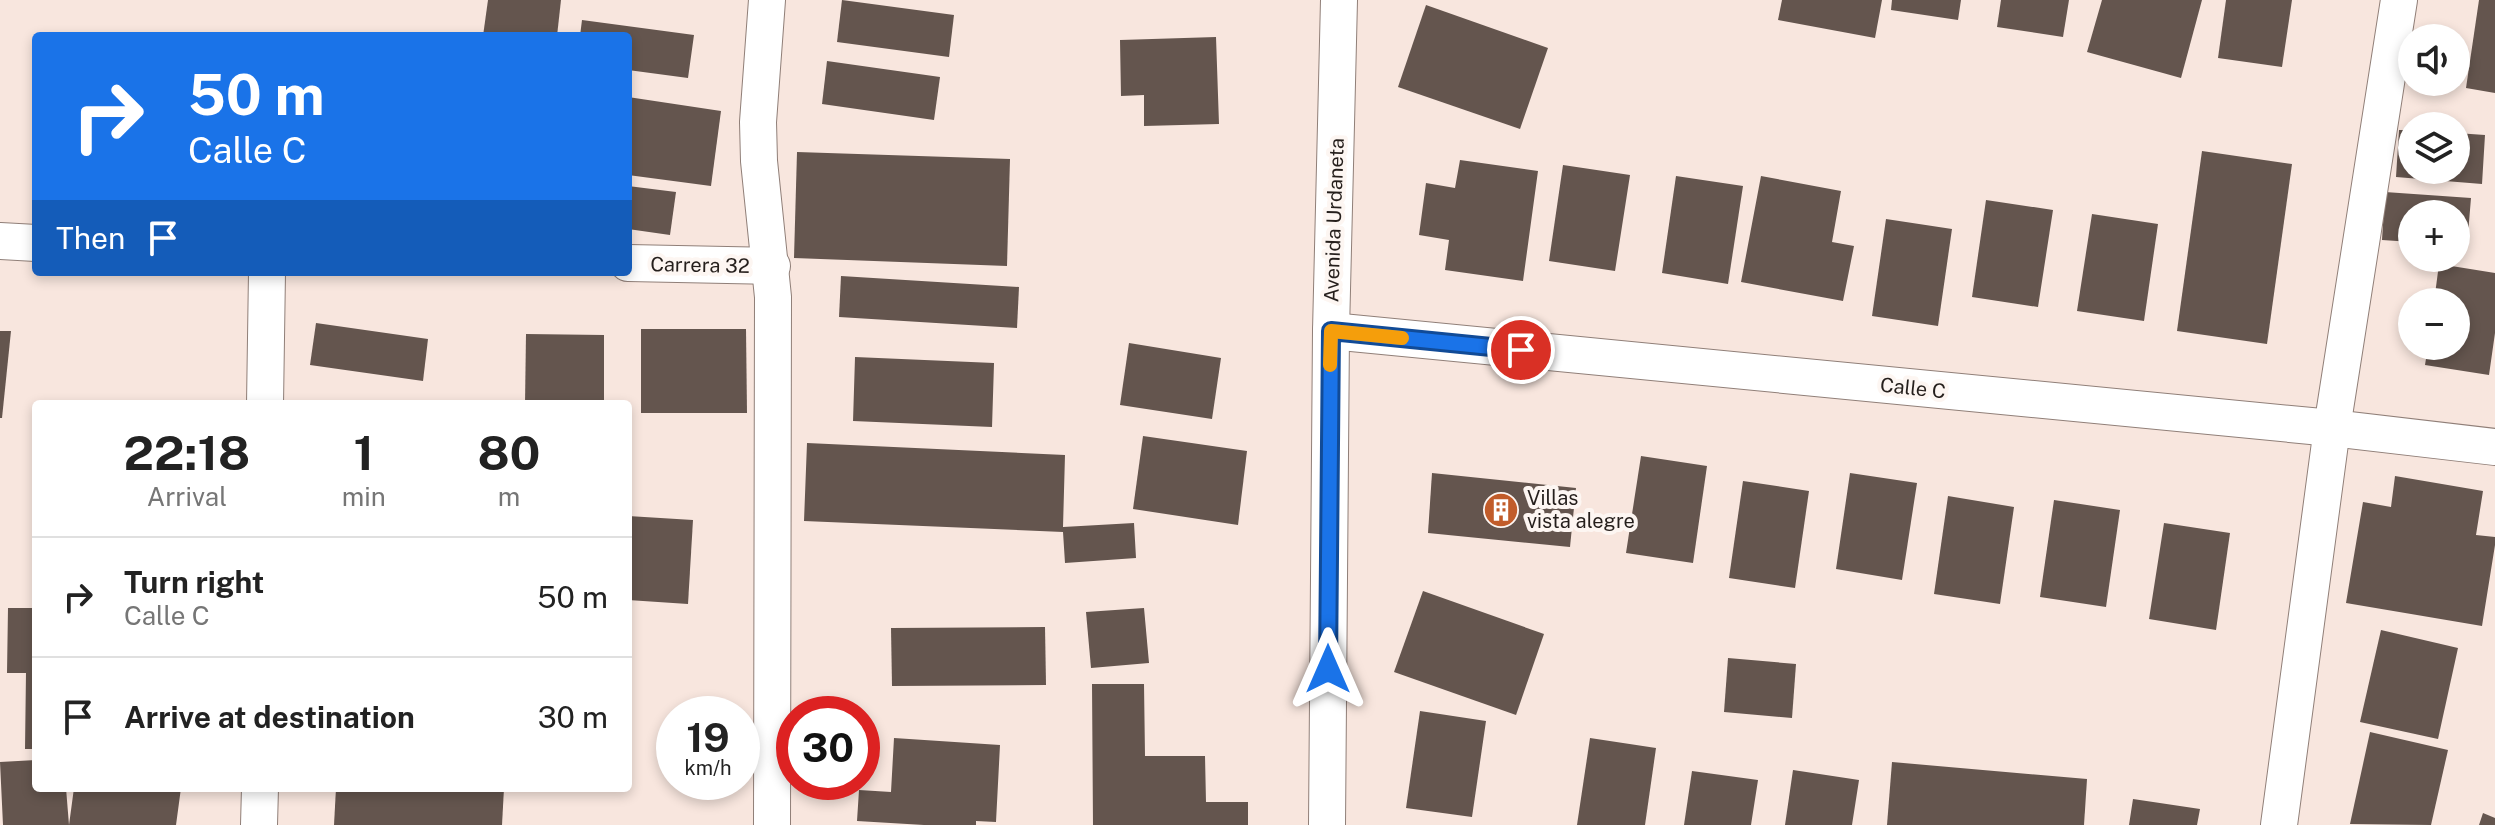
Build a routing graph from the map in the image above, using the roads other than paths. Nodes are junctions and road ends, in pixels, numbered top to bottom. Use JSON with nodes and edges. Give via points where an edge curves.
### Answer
{"nodes":[{"id":1,"x":767,"y":0,"type":"edge"},
{"id":2,"x":1339,"y":0,"type":"edge"},
{"id":3,"x":2399,"y":0,"type":"edge"},
{"id":4,"x":0,"y":241,"type":"edge"},
{"id":5,"x":32,"y":243,"type":"edge"},
{"id":6,"x":632,"y":263,"type":"edge"},
{"id":7,"x":772,"y":266,"type":"junction"},
{"id":8,"x":267,"y":276,"type":"edge"},
{"id":9,"x":1331,"y":331,"type":"junction"},
{"id":10,"x":265,"y":400,"type":"edge"},
{"id":11,"x":2332,"y":428,"type":"junction"},
{"id":12,"x":2495,"y":447,"type":"edge"},
{"id":13,"x":260,"y":792,"type":"edge"},
{"id":14,"x":1328,"y":824,"type":"edge"},
{"id":15,"x":259,"y":825,"type":"edge"},
{"id":16,"x":772,"y":825,"type":"edge"},
{"id":17,"x":2279,"y":825,"type":"edge"}],
"edges":[{"from":1,"to":7,"type":"street","via":[[758,122]]},
{"from":2,"to":9,"type":"street","name":"Avenida Urdaneta"},
{"from":3,"to":11,"type":"street"},
{"from":4,"to":5,"type":"street"},
{"from":6,"to":7,"type":"street","name":"Carrera 32"},
{"from":7,"to":16,"type":"street"},
{"from":8,"to":10,"type":"street"},
{"from":9,"to":11,"type":"street","name":"Calle C"},
{"from":9,"to":14,"type":"street","name":"Avenida Urdaneta"},
{"from":11,"to":12,"type":"street","name":"Calle C"},
{"from":11,"to":17,"type":"street"},
{"from":13,"to":15,"type":"street"}]}
